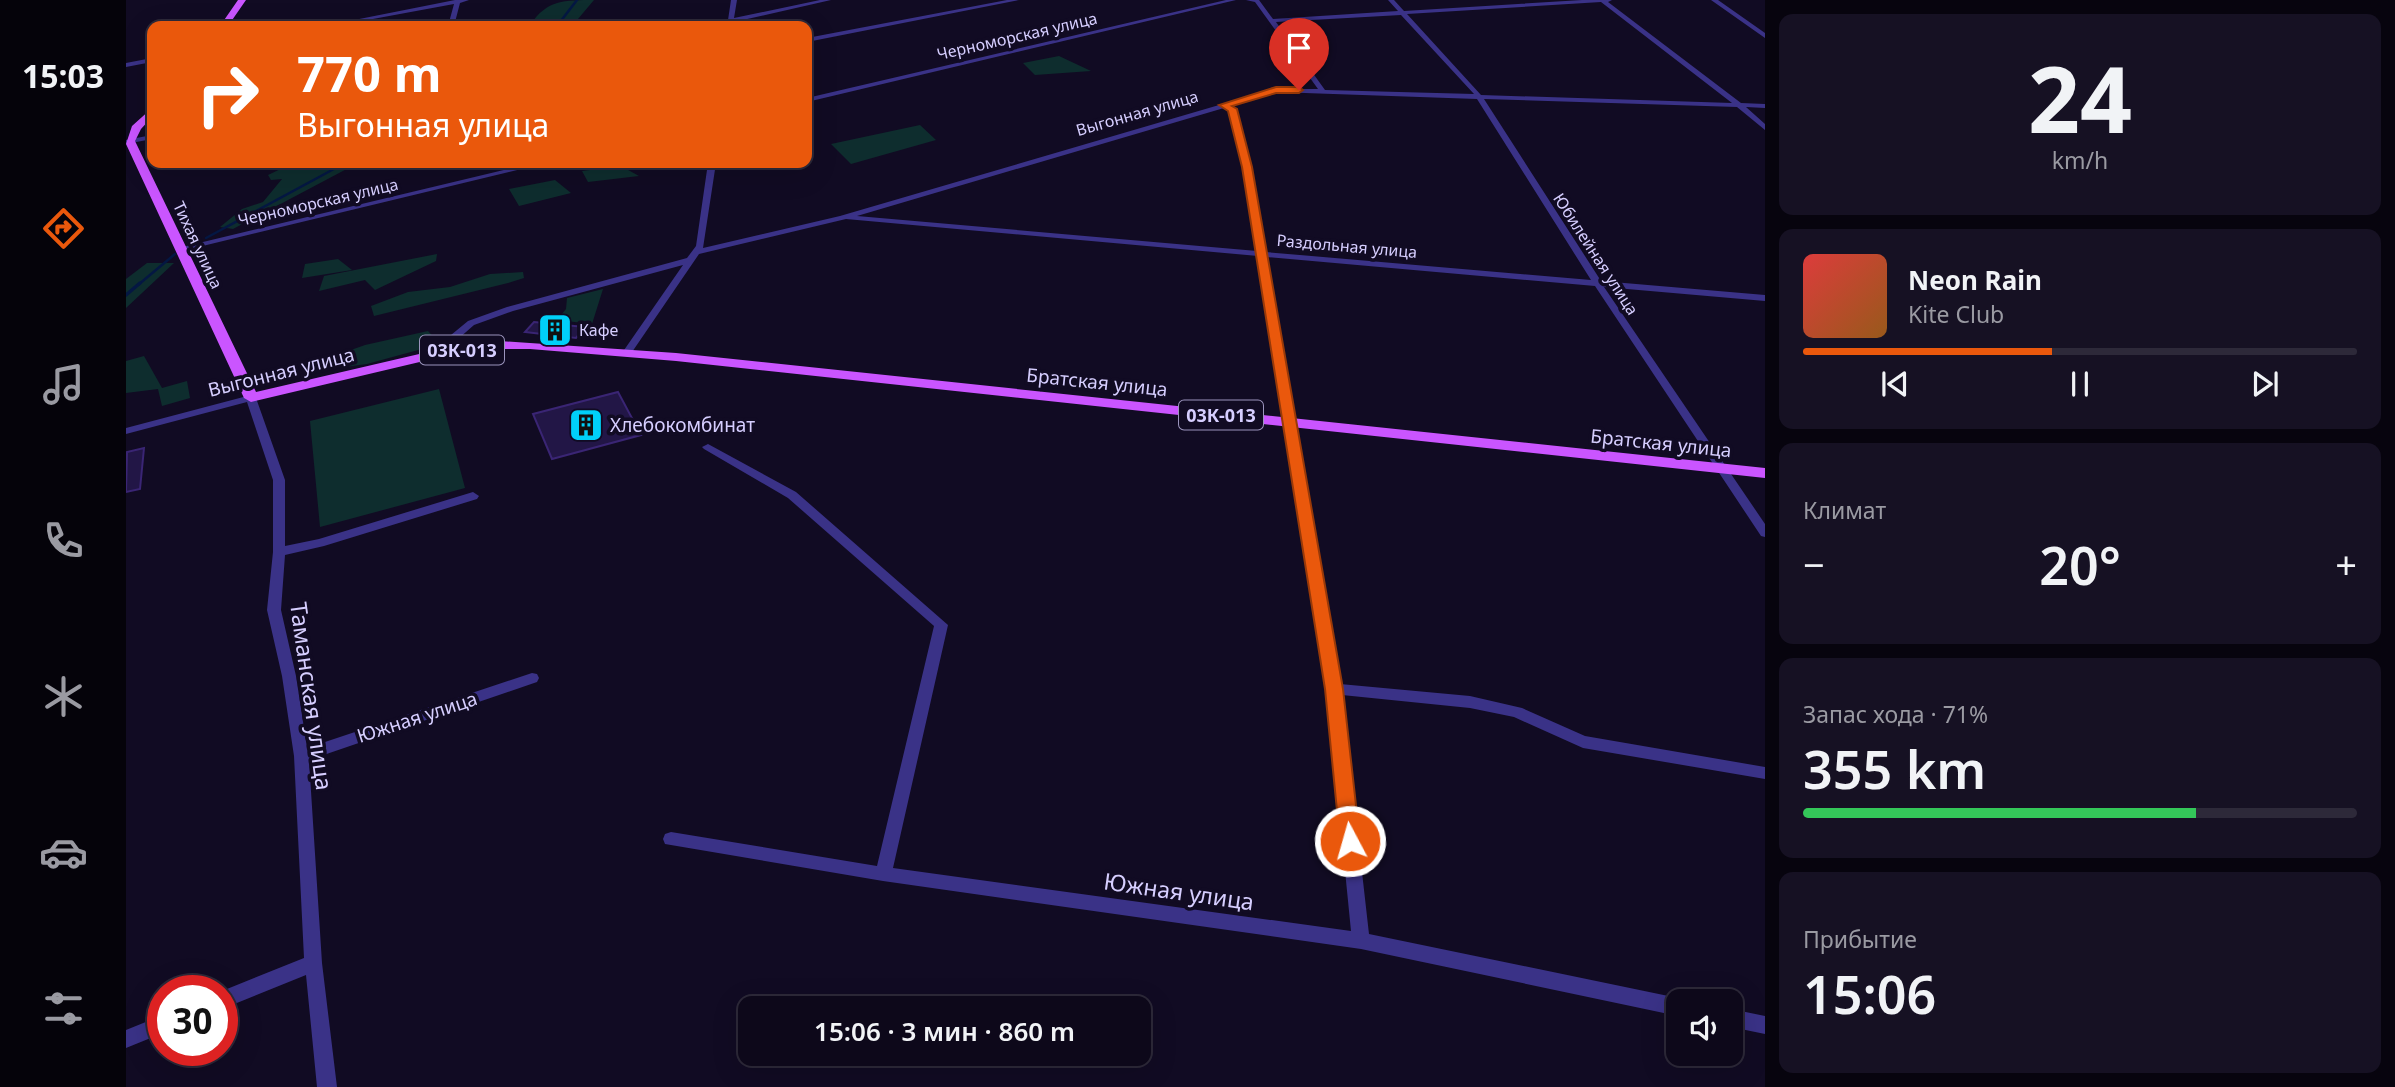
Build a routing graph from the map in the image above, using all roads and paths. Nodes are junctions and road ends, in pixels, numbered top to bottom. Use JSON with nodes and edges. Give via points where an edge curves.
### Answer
{"nodes":[{"id":1,"x":242,"y":0,"type":"edge"},
{"id":2,"x":466,"y":0,"type":"edge"},
{"id":3,"x":734,"y":0,"type":"edge"},
{"id":4,"x":828,"y":0,"type":"edge"},
{"id":5,"x":1016,"y":0,"type":"edge"},
{"id":6,"x":1233,"y":0,"type":"edge"},
{"id":7,"x":1254,"y":0,"type":"edge"},
{"id":8,"x":1391,"y":0,"type":"edge"},
{"id":9,"x":1602,"y":0,"type":"edge"},
{"id":10,"x":1609,"y":0,"type":"edge"},
{"id":11,"x":1714,"y":0,"type":"edge"},
{"id":12,"x":457,"y":1,"type":"edge"},
{"id":13,"x":1405,"y":13,"type":"junction"},
{"id":14,"x":227,"y":21,"type":"edge"},
{"id":15,"x":353,"y":21,"type":"edge"},
{"id":16,"x":452,"y":21,"type":"edge"},
{"id":17,"x":731,"y":21,"type":"edge"},
{"id":18,"x":743,"y":21,"type":"edge"},
{"id":19,"x":1271,"y":21,"type":"junction"},
{"id":20,"x":1765,"y":36,"type":"edge"},
{"id":21,"x":812,"y":39,"type":"edge"},
{"id":22,"x":147,"y":61,"type":"edge"},
{"id":23,"x":126,"y":65,"type":"edge"},
{"id":24,"x":1322,"y":90,"type":"junction"},
{"id":25,"x":1478,"y":95,"type":"junction"},
{"id":26,"x":812,"y":99,"type":"edge"},
{"id":27,"x":1224,"y":105,"type":"junction"},
{"id":28,"x":1739,"y":105,"type":"junction"},
{"id":29,"x":1765,"y":106,"type":"edge"},
{"id":30,"x":147,"y":116,"type":"edge"},
{"id":31,"x":1765,"y":128,"type":"edge"},
{"id":32,"x":147,"y":138,"type":"edge"},
{"id":33,"x":128,"y":142,"type":"edge"},
{"id":34,"x":521,"y":168,"type":"edge"},
{"id":35,"x":711,"y":168,"type":"edge"},
{"id":36,"x":842,"y":218,"type":"junction"},
{"id":37,"x":182,"y":248,"type":"junction"},
{"id":38,"x":1259,"y":252,"type":"junction"},
{"id":39,"x":694,"y":256,"type":"junction"},
{"id":40,"x":1598,"y":284,"type":"junction"},
{"id":41,"x":1765,"y":298,"type":"edge"},
{"id":42,"x":445,"y":352,"type":"junction"},
{"id":43,"x":627,"y":353,"type":"junction"},
{"id":44,"x":676,"y":358,"type":"joint"},
{"id":45,"x":251,"y":398,"type":"junction"},
{"id":46,"x":1290,"y":422,"type":"junction"},
{"id":47,"x":126,"y":431,"type":"edge"},
{"id":48,"x":708,"y":447,"type":"dead end"},
{"id":49,"x":1724,"y":468,"type":"junction"},
{"id":50,"x":1765,"y":473,"type":"edge"},
{"id":51,"x":473,"y":496,"type":"dead end"},
{"id":52,"x":1765,"y":533,"type":"edge"},
{"id":53,"x":279,"y":552,"type":"junction"},
{"id":54,"x":532,"y":678,"type":"dead end"},
{"id":55,"x":1334,"y":689,"type":"junction"},
{"id":56,"x":301,"y":755,"type":"junction"},
{"id":57,"x":1765,"y":773,"type":"edge"},
{"id":58,"x":671,"y":839,"type":"dead end"},
{"id":59,"x":883,"y":874,"type":"junction"},
{"id":60,"x":1360,"y":941,"type":"junction"},
{"id":61,"x":313,"y":963,"type":"junction"},
{"id":62,"x":238,"y":993,"type":"edge"},
{"id":63,"x":1666,"y":1005,"type":"edge"},
{"id":64,"x":1743,"y":1020,"type":"edge"},
{"id":65,"x":1765,"y":1025,"type":"edge"},
{"id":66,"x":147,"y":1030,"type":"edge"},
{"id":67,"x":126,"y":1039,"type":"edge"},
{"id":68,"x":327,"y":1087,"type":"edge"}],
"edges":[{"from":1,"to":14,"type":"main road"},
{"from":2,"to":12,"type":"street"},
{"from":3,"to":17,"type":"street"},
{"from":4,"to":18,"type":"street"},
{"from":5,"to":21,"type":"street"},
{"from":6,"to":26,"type":"street","name":"Черноморская улица"},
{"from":7,"to":19,"type":"street"},
{"from":8,"to":13,"type":"street","name":"Юбилейная улица"},
{"from":9,"to":10,"type":"street"},
{"from":9,"to":13,"type":"street"},
{"from":9,"to":28,"type":"street"},
{"from":11,"to":20,"type":"street"},
{"from":12,"to":15,"type":"street"},
{"from":12,"to":16,"type":"street"},
{"from":13,"to":19,"type":"street"},
{"from":13,"to":25,"type":"street","name":"Юбилейная улица"},
{"from":19,"to":24,"type":"street"},
{"from":22,"to":23,"type":"street"},
{"from":24,"to":25,"type":"street","name":"Выгонная улица"},
{"from":24,"to":27,"type":"street","name":"Выгонная улица","via":[[1276,90]]},
{"from":25,"to":28,"type":"street","name":"Выгонная улица"},
{"from":25,"to":40,"type":"street","name":"Юбилейная улица"},
{"from":27,"to":36,"type":"street","name":"Выгонная улица"},
{"from":27,"to":38,"type":"street","via":[[1233,109]]},
{"from":28,"to":29,"type":"street","name":"Выгонная улица"},
{"from":28,"to":31,"type":"street"},
{"from":30,"to":33,"type":"main road"},
{"from":32,"to":33,"type":"street"},
{"from":33,"to":37,"type":"main road","name":"Тихая улица"},
{"from":34,"to":37,"type":"street","name":"Черноморская улица"},
{"from":35,"to":39,"type":"street","via":[[700,246]]},
{"from":36,"to":38,"type":"street","name":"Раздольная улица"},
{"from":36,"to":39,"type":"street","name":"Выгонная улица"},
{"from":37,"to":45,"type":"main road","name":"Тихая улица"},
{"from":38,"to":40,"type":"street","name":"Раздольная улица"},
{"from":38,"to":46,"type":"street"},
{"from":39,"to":42,"type":"street","name":"Выгонная улица","via":[[471,323]]},
{"from":39,"to":43,"type":"street"},
{"from":40,"to":41,"type":"street","name":"Раздольная улица"},
{"from":40,"to":49,"type":"street","name":"Юбилейная улица"},
{"from":42,"to":43,"type":"main road","name":"Выгонная улица","number":"03К-013","via":[[530,345]]},
{"from":42,"to":45,"type":"main road","name":"Выгонная улица","number":"03К-013"},
{"from":43,"to":44,"type":"main road","name":"Выгонная улица","number":"03К-013"},
{"from":44,"to":46,"type":"main road","name":"Братская улица","number":"03К-013"},
{"from":45,"to":47,"type":"street","name":"Выгонная улица"},
{"from":45,"to":53,"type":"street","name":"Таманская улица","via":[[279,480]]},
{"from":46,"to":49,"type":"main road","name":"Братская улица","number":"03К-013"},
{"from":46,"to":55,"type":"street"},
{"from":48,"to":59,"type":"street","via":[[792,495],[941,625]]},
{"from":49,"to":50,"type":"main road","name":"Братская улица","number":"03К-013"},
{"from":49,"to":52,"type":"street","name":"Юбилейная улица"},
{"from":51,"to":53,"type":"street"},
{"from":53,"to":56,"type":"street","name":"Таманская улица","via":[[274,610]]},
{"from":54,"to":56,"type":"street","name":"Южная улица"},
{"from":55,"to":57,"type":"street","via":[[1470,702],[1517,712],[1583,742]]},
{"from":55,"to":60,"type":"street"},
{"from":56,"to":61,"type":"street","name":"Таманская улица"},
{"from":58,"to":59,"type":"street","name":"Южная улица"},
{"from":59,"to":60,"type":"street","name":"Южная улица"},
{"from":60,"to":63,"type":"street","name":"Южная улица"},
{"from":61,"to":62,"type":"street"},
{"from":61,"to":68,"type":"street","name":"Таманская улица"},
{"from":64,"to":65,"type":"street"},
{"from":66,"to":67,"type":"street"}]}
